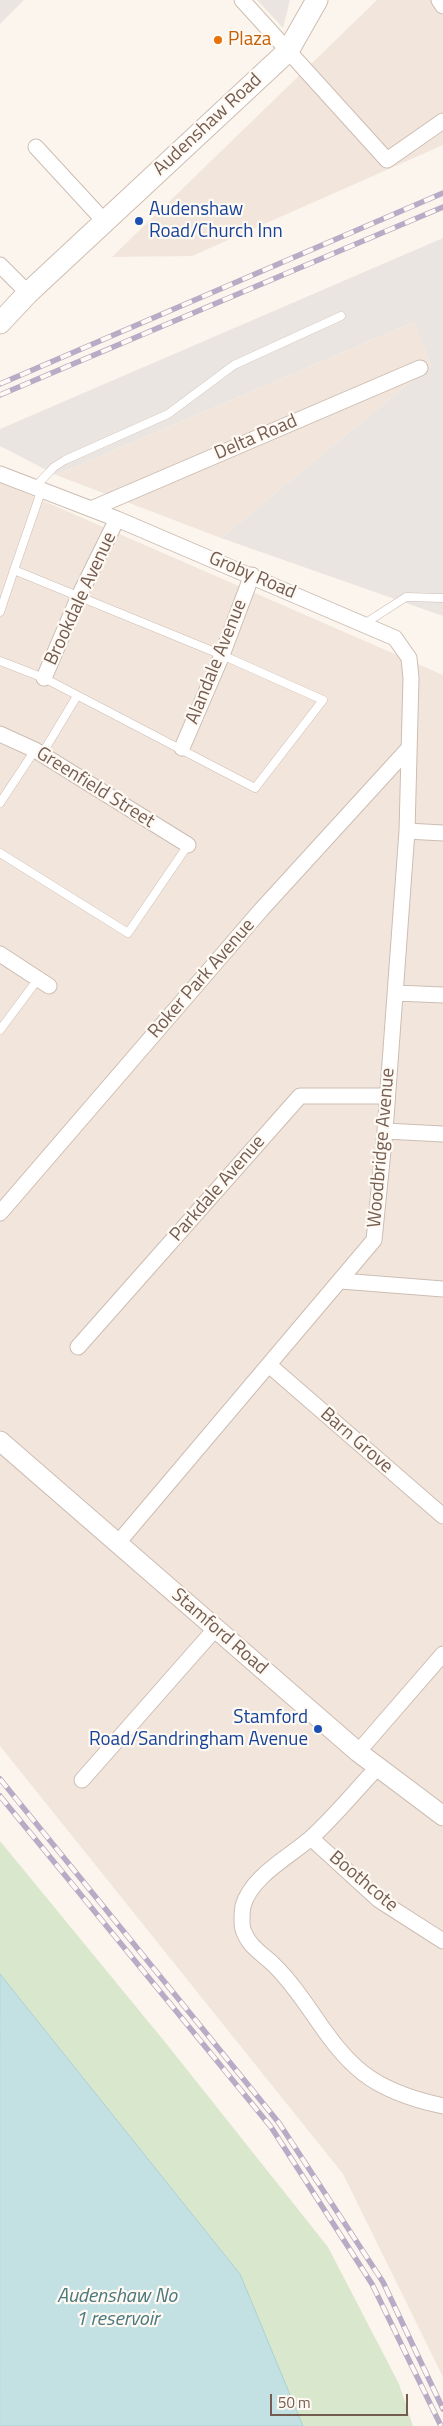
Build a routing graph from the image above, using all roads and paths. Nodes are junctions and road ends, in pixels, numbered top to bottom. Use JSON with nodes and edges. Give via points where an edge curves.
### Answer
{"nodes":[{"id":1,"x":242,"y":0,"type":"edge"},
{"id":2,"x":317,"y":0,"type":"edge"},
{"id":3,"x":438,"y":0,"type":"edge"},
{"id":4,"x":443,"y":6,"type":"edge"},
{"id":5,"x":288,"y":50,"type":"junction"},
{"id":6,"x":443,"y":121,"type":"edge"},
{"id":7,"x":36,"y":147,"type":"dead end"},
{"id":8,"x":106,"y":222,"type":"junction"},
{"id":9,"x":0,"y":265,"type":"edge"},
{"id":10,"x":28,"y":293,"type":"junction"},
{"id":11,"x":341,"y":316,"type":"dead end"},
{"id":12,"x":0,"y":323,"type":"edge"},
{"id":13,"x":420,"y":368,"type":"dead end"},
{"id":14,"x":0,"y":474,"type":"edge"},
{"id":15,"x":38,"y":488,"type":"junction"},
{"id":16,"x":91,"y":509,"type":"junction"},
{"id":17,"x":117,"y":519,"type":"junction"},
{"id":18,"x":14,"y":570,"type":"junction"},
{"id":19,"x":252,"y":575,"type":"junction"},
{"id":20,"x":79,"y":596,"type":"junction"},
{"id":21,"x":443,"y":598,"type":"edge"},
{"id":22,"x":0,"y":612,"type":"edge"},
{"id":23,"x":364,"y":624,"type":"junction"},
{"id":24,"x":222,"y":655,"type":"junction"},
{"id":25,"x":0,"y":661,"type":"edge"},
{"id":26,"x":44,"y":678,"type":"junction"},
{"id":27,"x":77,"y":696,"type":"junction"},
{"id":28,"x":0,"y":734,"type":"edge"},
{"id":29,"x":182,"y":748,"type":"junction"},
{"id":30,"x":408,"y":749,"type":"junction"},
{"id":31,"x":38,"y":752,"type":"junction"},
{"id":32,"x":0,"y":803,"type":"edge"},
{"id":33,"x":407,"y":831,"type":"junction"},
{"id":34,"x":443,"y":833,"type":"edge"},
{"id":35,"x":188,"y":845,"type":"joint"},
{"id":36,"x":0,"y":853,"type":"edge"},
{"id":37,"x":0,"y":954,"type":"edge"},
{"id":38,"x":44,"y":983,"type":"joint"},
{"id":39,"x":396,"y":993,"type":"junction"},
{"id":40,"x":443,"y":995,"type":"edge"},
{"id":41,"x":0,"y":1030,"type":"edge"},
{"id":42,"x":387,"y":1096,"type":"junction"},
{"id":43,"x":385,"y":1131,"type":"junction"},
{"id":44,"x":443,"y":1134,"type":"edge"},
{"id":45,"x":3,"y":1204,"type":"edge"},
{"id":46,"x":341,"y":1281,"type":"junction"},
{"id":47,"x":443,"y":1289,"type":"edge"},
{"id":48,"x":78,"y":1347,"type":"dead end"},
{"id":49,"x":270,"y":1365,"type":"junction"},
{"id":50,"x":0,"y":1441,"type":"edge"},
{"id":51,"x":443,"y":1516,"type":"edge"},
{"id":52,"x":117,"y":1544,"type":"junction"},
{"id":53,"x":216,"y":1628,"type":"junction"},
{"id":54,"x":443,"y":1654,"type":"edge"},
{"id":55,"x":358,"y":1752,"type":"junction"},
{"id":56,"x":377,"y":1768,"type":"junction"},
{"id":57,"x":82,"y":1780,"type":"dead end"},
{"id":58,"x":443,"y":1816,"type":"edge"},
{"id":59,"x":311,"y":1838,"type":"junction"},
{"id":60,"x":443,"y":1941,"type":"edge"},
{"id":61,"x":443,"y":2106,"type":"edge"}],
"edges":[{"from":1,"to":5,"type":"street"},
{"from":2,"to":5,"type":"main road","name":"Audenshaw Road"},
{"from":3,"to":4,"type":"street"},
{"from":5,"to":6,"type":"street","via":[[386,160]]},
{"from":5,"to":8,"type":"main road","name":"Audenshaw Road"},
{"from":7,"to":8,"type":"street"},
{"from":8,"to":10,"type":"main road","name":"Audenshaw Road"},
{"from":9,"to":10,"type":"street"},
{"from":10,"to":12,"type":"main road","name":"Audenshaw Road"},
{"from":11,"to":15,"type":"lane","via":[[234,365],[178,409],[66,460],[54,467]]},
{"from":13,"to":16,"type":"street","name":"Delta Road"},
{"from":14,"to":15,"type":"street","name":"Groby Road"},
{"from":15,"to":16,"type":"street","name":"Groby Road"},
{"from":15,"to":18,"type":"lane"},
{"from":16,"to":17,"type":"street","name":"Groby Road"},
{"from":17,"to":19,"type":"street","name":"Groby Road"},
{"from":17,"to":20,"type":"street","name":"Brookdale Avenue"},
{"from":18,"to":20,"type":"lane"},
{"from":18,"to":22,"type":"lane"},
{"from":19,"to":23,"type":"street","name":"Groby Road"},
{"from":19,"to":24,"type":"street","name":"Alandale Avenue"},
{"from":20,"to":24,"type":"lane"},
{"from":20,"to":26,"type":"street","name":"Brookdale Avenue"},
{"from":21,"to":23,"type":"lane","via":[[406,597]]},
{"from":23,"to":30,"type":"street","name":"Groby Road","via":[[395,638],[409,658]]},
{"from":24,"to":29,"type":"street","name":"Alandale Avenue"},
{"from":24,"to":29,"type":"lane","via":[[323,700],[255,788]]},
{"from":25,"to":26,"type":"lane"},
{"from":26,"to":27,"type":"lane"},
{"from":27,"to":29,"type":"lane"},
{"from":27,"to":31,"type":"lane"},
{"from":28,"to":31,"type":"street","name":"Greenfield Street"},
{"from":30,"to":33,"type":"street","name":"Woodbridge Avenue"},
{"from":30,"to":45,"type":"street","name":"Roker Park Avenue","via":[[261,910]]},
{"from":31,"to":32,"type":"lane"},
{"from":31,"to":35,"type":"street","name":"Greenfield Street"},
{"from":33,"to":34,"type":"street"},
{"from":33,"to":39,"type":"street","name":"Woodbridge Avenue"},
{"from":35,"to":36,"type":"lane","via":[[128,933]]},
{"from":37,"to":38,"type":"street"},
{"from":38,"to":41,"type":"lane"},
{"from":39,"to":40,"type":"street"},
{"from":39,"to":42,"type":"street","name":"Woodbridge Avenue"},
{"from":42,"to":43,"type":"street","name":"Woodbridge Avenue"},
{"from":42,"to":48,"type":"street","name":"Parkdale Avenue","via":[[300,1096]]},
{"from":43,"to":44,"type":"street"},
{"from":43,"to":46,"type":"street","name":"Woodbridge Avenue","via":[[374,1240]]},
{"from":46,"to":47,"type":"street"},
{"from":46,"to":49,"type":"street","name":"Woodbridge Avenue"},
{"from":49,"to":51,"type":"street","name":"Barn Grove"},
{"from":49,"to":52,"type":"street","name":"Woodbridge Avenue"},
{"from":50,"to":52,"type":"street","name":"Stamford Road"},
{"from":52,"to":53,"type":"street","name":"Stamford Road"},
{"from":53,"to":55,"type":"street","name":"Stamford Road"},
{"from":53,"to":57,"type":"street"},
{"from":54,"to":55,"type":"street"},
{"from":55,"to":56,"type":"street","name":"Stamford Road"},
{"from":56,"to":58,"type":"street","name":"Stamford Road"},
{"from":56,"to":59,"type":"street"},
{"from":59,"to":60,"type":"street","name":"Boothcote","via":[[379,1900]]},
{"from":59,"to":61,"type":"street","via":[[285,1856],[255,1886],[243,1906],[242,1930],[252,1948],[274,1964],[301,1994],[324,2032],[363,2073],[408,2098]]}]}
